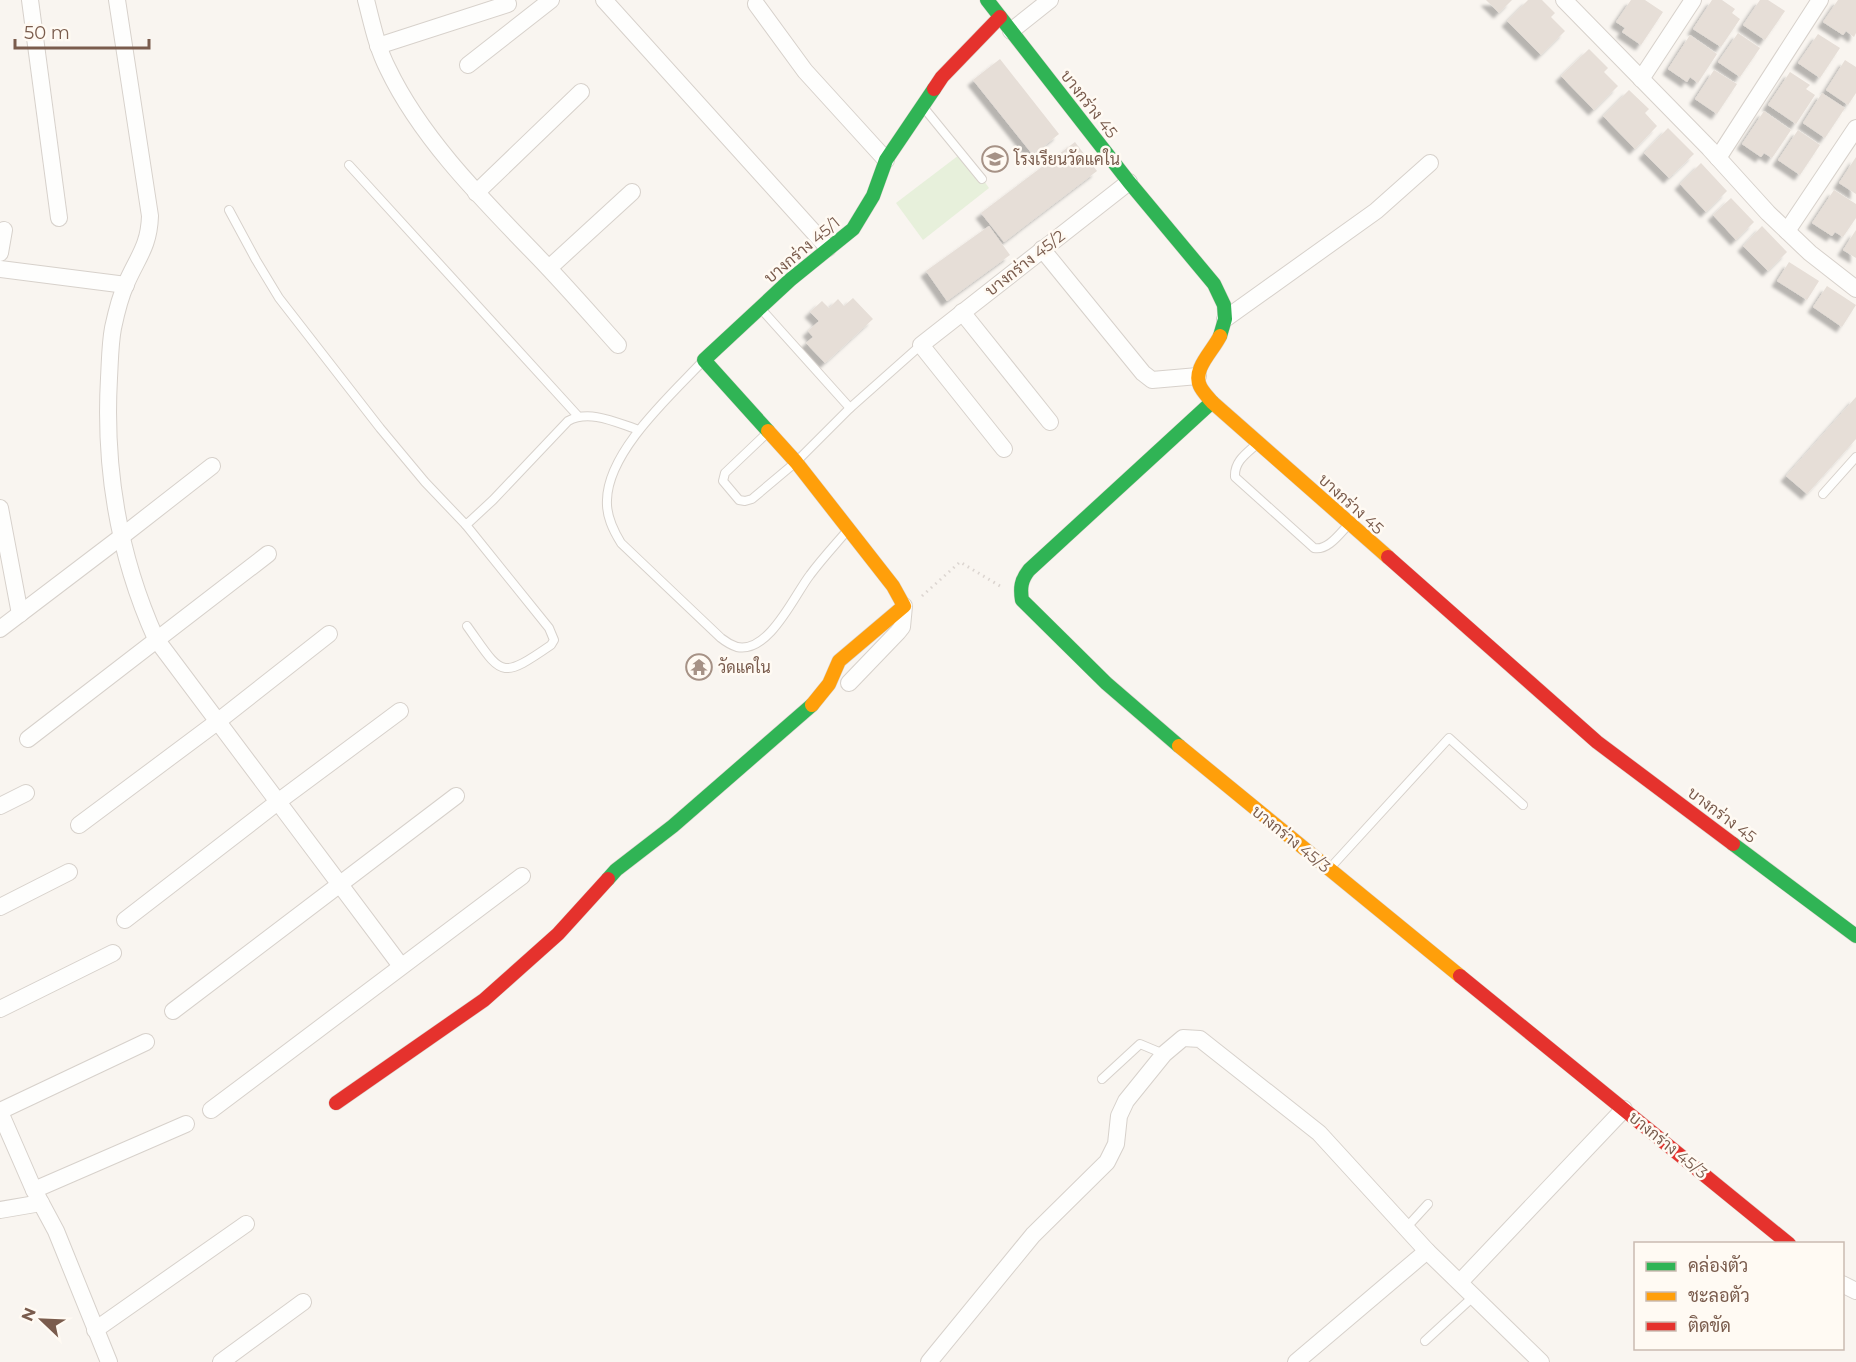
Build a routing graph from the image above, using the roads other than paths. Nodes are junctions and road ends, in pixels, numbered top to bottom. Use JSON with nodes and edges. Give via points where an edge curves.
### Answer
{"nodes":[{"id":1,"x":30,"y":0,"type":"edge"},
{"id":2,"x":117,"y":0,"type":"edge"},
{"id":3,"x":366,"y":0,"type":"edge"},
{"id":4,"x":551,"y":0,"type":"edge"},
{"id":5,"x":604,"y":0,"type":"edge"},
{"id":6,"x":987,"y":0,"type":"edge"},
{"id":7,"x":1050,"y":0,"type":"edge"},
{"id":8,"x":1564,"y":0,"type":"edge"},
{"id":9,"x":1694,"y":0,"type":"edge"},
{"id":10,"x":1820,"y":0,"type":"edge"},
{"id":11,"x":508,"y":4,"type":"dead end"},
{"id":12,"x":756,"y":4,"type":"dead end"},
{"id":13,"x":1000,"y":17,"type":"junction"},
{"id":14,"x":1011,"y":31,"type":"junction"},
{"id":15,"x":378,"y":46,"type":"junction"},
{"id":16,"x":468,"y":65,"type":"dead end"},
{"id":17,"x":1641,"y":79,"type":"junction"},
{"id":18,"x":581,"y":92,"type":"dead end"},
{"id":19,"x":922,"y":106,"type":"junction"},
{"id":20,"x":1856,"y":128,"type":"edge"},
{"id":21,"x":1718,"y":158,"type":"junction"},
{"id":22,"x":886,"y":160,"type":"junction"},
{"id":23,"x":1430,"y":163,"type":"dead end"},
{"id":24,"x":349,"y":165,"type":"dead end"},
{"id":25,"x":982,"y":179,"type":"dead end"},
{"id":26,"x":1129,"y":182,"type":"junction"},
{"id":27,"x":632,"y":192,"type":"dead end"},
{"id":28,"x":476,"y":193,"type":"junction"},
{"id":29,"x":230,"y":210,"type":"dead end"},
{"id":30,"x":59,"y":218,"type":"dead end"},
{"id":31,"x":4,"y":230,"type":"dead end"},
{"id":32,"x":1787,"y":231,"type":"junction"},
{"id":33,"x":828,"y":248,"type":"junction"},
{"id":34,"x":1042,"y":249,"type":"junction"},
{"id":35,"x":0,"y":253,"type":"edge"},
{"id":36,"x":549,"y":268,"type":"junction"},
{"id":37,"x":0,"y":269,"type":"edge"},
{"id":38,"x":126,"y":285,"type":"junction"},
{"id":39,"x":1856,"y":289,"type":"edge"},
{"id":40,"x":760,"y":307,"type":"junction"},
{"id":41,"x":962,"y":312,"type":"junction"},
{"id":42,"x":1226,"y":319,"type":"junction"},
{"id":43,"x":618,"y":345,"type":"dead end"},
{"id":44,"x":921,"y":345,"type":"junction"},
{"id":45,"x":704,"y":360,"type":"junction"},
{"id":46,"x":1198,"y":376,"type":"junction"},
{"id":47,"x":1212,"y":402,"type":"junction"},
{"id":48,"x":850,"y":408,"type":"junction"},
{"id":49,"x":578,"y":416,"type":"junction"},
{"id":50,"x":1050,"y":422,"type":"dead end"},
{"id":51,"x":639,"y":430,"type":"junction"},
{"id":52,"x":769,"y":431,"type":"junction"},
{"id":53,"x":1258,"y":443,"type":"junction"},
{"id":54,"x":1004,"y":449,"type":"dead end"},
{"id":55,"x":1856,"y":457,"type":"edge"},
{"id":56,"x":796,"y":462,"type":"junction"},
{"id":57,"x":212,"y":466,"type":"dead end"},
{"id":58,"x":1823,"y":494,"type":"dead end"},
{"id":59,"x":0,"y":508,"type":"edge"},
{"id":60,"x":1349,"y":524,"type":"junction"},
{"id":61,"x":466,"y":525,"type":"junction"},
{"id":62,"x":848,"y":529,"type":"junction"},
{"id":63,"x":121,"y":537,"type":"junction"},
{"id":64,"x":268,"y":554,"type":"dead end"},
{"id":65,"x":904,"y":609,"type":"junction"},
{"id":66,"x":20,"y":614,"type":"junction"},
{"id":67,"x":467,"y":626,"type":"dead end"},
{"id":68,"x":0,"y":629,"type":"edge"},
{"id":69,"x":329,"y":634,"type":"dead end"},
{"id":70,"x":156,"y":639,"type":"junction"},
{"id":71,"x":849,"y":683,"type":"dead end"},
{"id":72,"x":400,"y":711,"type":"dead end"},
{"id":73,"x":217,"y":722,"type":"junction"},
{"id":74,"x":28,"y":739,"type":"dead end"},
{"id":75,"x":26,"y":793,"type":"dead end"},
{"id":76,"x":456,"y":796,"type":"dead end"},
{"id":77,"x":279,"y":801,"type":"junction"},
{"id":78,"x":1523,"y":805,"type":"dead end"},
{"id":79,"x":0,"y":806,"type":"edge"},
{"id":80,"x":79,"y":825,"type":"dead end"},
{"id":81,"x":1328,"y":869,"type":"junction"},
{"id":82,"x":69,"y":872,"type":"dead end"},
{"id":83,"x":522,"y":876,"type":"dead end"},
{"id":84,"x":340,"y":885,"type":"junction"},
{"id":85,"x":0,"y":907,"type":"edge"},
{"id":86,"x":125,"y":920,"type":"dead end"},
{"id":87,"x":1856,"y":936,"type":"edge"},
{"id":88,"x":113,"y":953,"type":"dead end"},
{"id":89,"x":401,"y":966,"type":"junction"},
{"id":90,"x":0,"y":1009,"type":"edge"},
{"id":91,"x":173,"y":1011,"type":"dead end"},
{"id":92,"x":146,"y":1042,"type":"dead end"},
{"id":93,"x":1164,"y":1054,"type":"junction"},
{"id":94,"x":1102,"y":1079,"type":"dead end"},
{"id":95,"x":336,"y":1103,"type":"dead end"},
{"id":96,"x":1624,"y":1109,"type":"junction"},
{"id":97,"x":211,"y":1110,"type":"dead end"},
{"id":98,"x":0,"y":1112,"type":"edge"},
{"id":99,"x":186,"y":1124,"type":"dead end"},
{"id":100,"x":38,"y":1197,"type":"junction"},
{"id":101,"x":1428,"y":1204,"type":"dead end"},
{"id":102,"x":0,"y":1210,"type":"edge"},
{"id":103,"x":246,"y":1224,"type":"dead end"},
{"id":104,"x":1406,"y":1228,"type":"junction"},
{"id":105,"x":1787,"y":1242,"type":"edge"},
{"id":106,"x":1427,"y":1251,"type":"junction"},
{"id":107,"x":1460,"y":1282,"type":"junction"},
{"id":108,"x":1474,"y":1296,"type":"junction"},
{"id":109,"x":303,"y":1302,"type":"dead end"},
{"id":110,"x":95,"y":1330,"type":"junction"},
{"id":111,"x":1425,"y":1341,"type":"dead end"},
{"id":112,"x":109,"y":1362,"type":"edge"},
{"id":113,"x":221,"y":1362,"type":"edge"},
{"id":114,"x":929,"y":1362,"type":"edge"},
{"id":115,"x":1296,"y":1362,"type":"edge"},
{"id":116,"x":1542,"y":1362,"type":"edge"}],
"edges":[{"from":1,"to":30,"type":"street"},
{"from":2,"to":38,"type":"street","via":[[150,216],[147,242]]},
{"from":3,"to":15,"type":"street"},
{"from":4,"to":16,"type":"street"},
{"from":5,"to":33,"type":"street"},
{"from":6,"to":13,"type":"street","name":"บางกร่าง 45"},
{"from":7,"to":14,"type":"street"},
{"from":8,"to":17,"type":"street"},
{"from":9,"to":17,"type":"street"},
{"from":10,"to":21,"type":"street"},
{"from":11,"to":15,"type":"street"},
{"from":12,"to":22,"type":"street","via":[[805,71]]},
{"from":13,"to":14,"type":"street","name":"บางกร่าง 45"},
{"from":13,"to":19,"type":"street","name":"บางกร่าง 45/1","via":[[942,77]]},
{"from":14,"to":26,"type":"street","name":"บางกร่าง 45"},
{"from":15,"to":28,"type":"street","via":[[402,95]]},
{"from":17,"to":21,"type":"street"},
{"from":18,"to":28,"type":"street"},
{"from":19,"to":22,"type":"street","name":"บางกร่าง 45/1"},
{"from":19,"to":25,"type":"lane"},
{"from":20,"to":32,"type":"street"},
{"from":21,"to":32,"type":"street"},
{"from":22,"to":33,"type":"street","name":"บางกร่าง 45/1","via":[[873,196],[853,229]]},
{"from":23,"to":42,"type":"street","via":[[1376,211]]},
{"from":24,"to":49,"type":"lane"},
{"from":26,"to":34,"type":"street","name":"บางกร่าง 45/2"},
{"from":26,"to":42,"type":"street","name":"บางกร่าง 45","via":[[1214,284]]},
{"from":27,"to":36,"type":"street"},
{"from":28,"to":36,"type":"street"},
{"from":29,"to":61,"type":"lane","via":[[279,298],[380,428]]},
{"from":31,"to":35,"type":"street"},
{"from":32,"to":39,"type":"street"},
{"from":33,"to":40,"type":"street","name":"บางกร่าง 45/1"},
{"from":34,"to":41,"type":"street","name":"บางกร่าง 45/2"},
{"from":34,"to":46,"type":"street","via":[[1143,374],[1152,380]]},
{"from":36,"to":43,"type":"street"},
{"from":37,"to":38,"type":"street"},
{"from":38,"to":63,"type":"street","via":[[113,328],[107,413]]},
{"from":40,"to":45,"type":"street","name":"บางกร่าง 45/1"},
{"from":40,"to":48,"type":"lane"},
{"from":41,"to":44,"type":"street","name":"บางกร่าง 45/2"},
{"from":41,"to":50,"type":"street"},
{"from":42,"to":46,"type":"street"},
{"from":44,"to":48,"type":"lane"},
{"from":44,"to":54,"type":"street"},
{"from":45,"to":51,"type":"lane","name":"บางกร่าง 45/1"},
{"from":45,"to":52,"type":"street"},
{"from":46,"to":47,"type":"street","name":"บางกร่าง 45","via":[[1199,385]]},
{"from":47,"to":53,"type":"street","name":"บางกร่าง 45"},
{"from":47,"to":81,"type":"street","name":"บางกร่าง 45/3","via":[[1029,570],[1022,578],[1022,600],[1106,684]]},
{"from":48,"to":56,"type":"lane"},
{"from":49,"to":51,"type":"lane","via":[[588,415]]},
{"from":49,"to":61,"type":"lane"},
{"from":51,"to":62,"type":"lane","name":"บางกร่าง 45/1","via":[[609,482],[607,500],[613,529],[621,543],[729,644],[746,648],[768,635]]},
{"from":52,"to":56,"type":"street"},
{"from":52,"to":56,"type":"lane","via":[[724,473],[723,481],[739,500],[752,499]]},
{"from":53,"to":60,"type":"street","name":"บางกร่าง 45"},
{"from":53,"to":60,"type":"lane","via":[[1238,462],[1235,477],[1314,548],[1325,547]]},
{"from":55,"to":58,"type":"lane"},
{"from":56,"to":62,"type":"street"},
{"from":57,"to":63,"type":"street"},
{"from":59,"to":66,"type":"street"},
{"from":60,"to":87,"type":"street","name":"บางกร่าง 45","via":[[1597,742]]},
{"from":61,"to":67,"type":"lane","via":[[549,628],[554,640],[522,666],[503,668],[493,663]]},
{"from":62,"to":65,"type":"street","via":[[893,586]]},
{"from":63,"to":66,"type":"street"},
{"from":63,"to":70,"type":"street"},
{"from":64,"to":70,"type":"street"},
{"from":65,"to":71,"type":"street","via":[[902,627]]},
{"from":65,"to":95,"type":"street","via":[[839,661],[816,701],[673,826],[616,870],[558,934],[484,1000]]},
{"from":66,"to":68,"type":"street"},
{"from":69,"to":73,"type":"street"},
{"from":70,"to":73,"type":"street"},
{"from":70,"to":74,"type":"street"},
{"from":72,"to":77,"type":"street"},
{"from":73,"to":77,"type":"street"},
{"from":73,"to":80,"type":"street"},
{"from":75,"to":79,"type":"street"},
{"from":76,"to":84,"type":"street"},
{"from":77,"to":84,"type":"street"},
{"from":77,"to":86,"type":"street"},
{"from":78,"to":81,"type":"lane","via":[[1449,738]]},
{"from":81,"to":96,"type":"street","name":"บางกร่าง 45/3"},
{"from":82,"to":85,"type":"street"},
{"from":83,"to":89,"type":"street"},
{"from":84,"to":89,"type":"street"},
{"from":84,"to":91,"type":"street"},
{"from":88,"to":90,"type":"street"},
{"from":89,"to":97,"type":"street"},
{"from":92,"to":98,"type":"street"},
{"from":93,"to":94,"type":"lane","via":[[1140,1044]]},
{"from":93,"to":104,"type":"street","via":[[1184,1038],[1200,1039],[1319,1133]]},
{"from":93,"to":114,"type":"street","via":[[1126,1101],[1107,1162],[1033,1235]]},
{"from":96,"to":105,"type":"street","name":"บางกร่าง 45/3"},
{"from":96,"to":107,"type":"street"},
{"from":98,"to":100,"type":"street"},
{"from":99,"to":100,"type":"street"},
{"from":100,"to":102,"type":"street"},
{"from":100,"to":110,"type":"street","via":[[64,1250]]},
{"from":101,"to":104,"type":"lane"},
{"from":103,"to":110,"type":"street"},
{"from":104,"to":106,"type":"street"},
{"from":106,"to":107,"type":"street"},
{"from":106,"to":115,"type":"street"},
{"from":107,"to":108,"type":"street"},
{"from":108,"to":111,"type":"lane"},
{"from":108,"to":116,"type":"street"},
{"from":109,"to":113,"type":"street"},
{"from":110,"to":112,"type":"street"}]}
